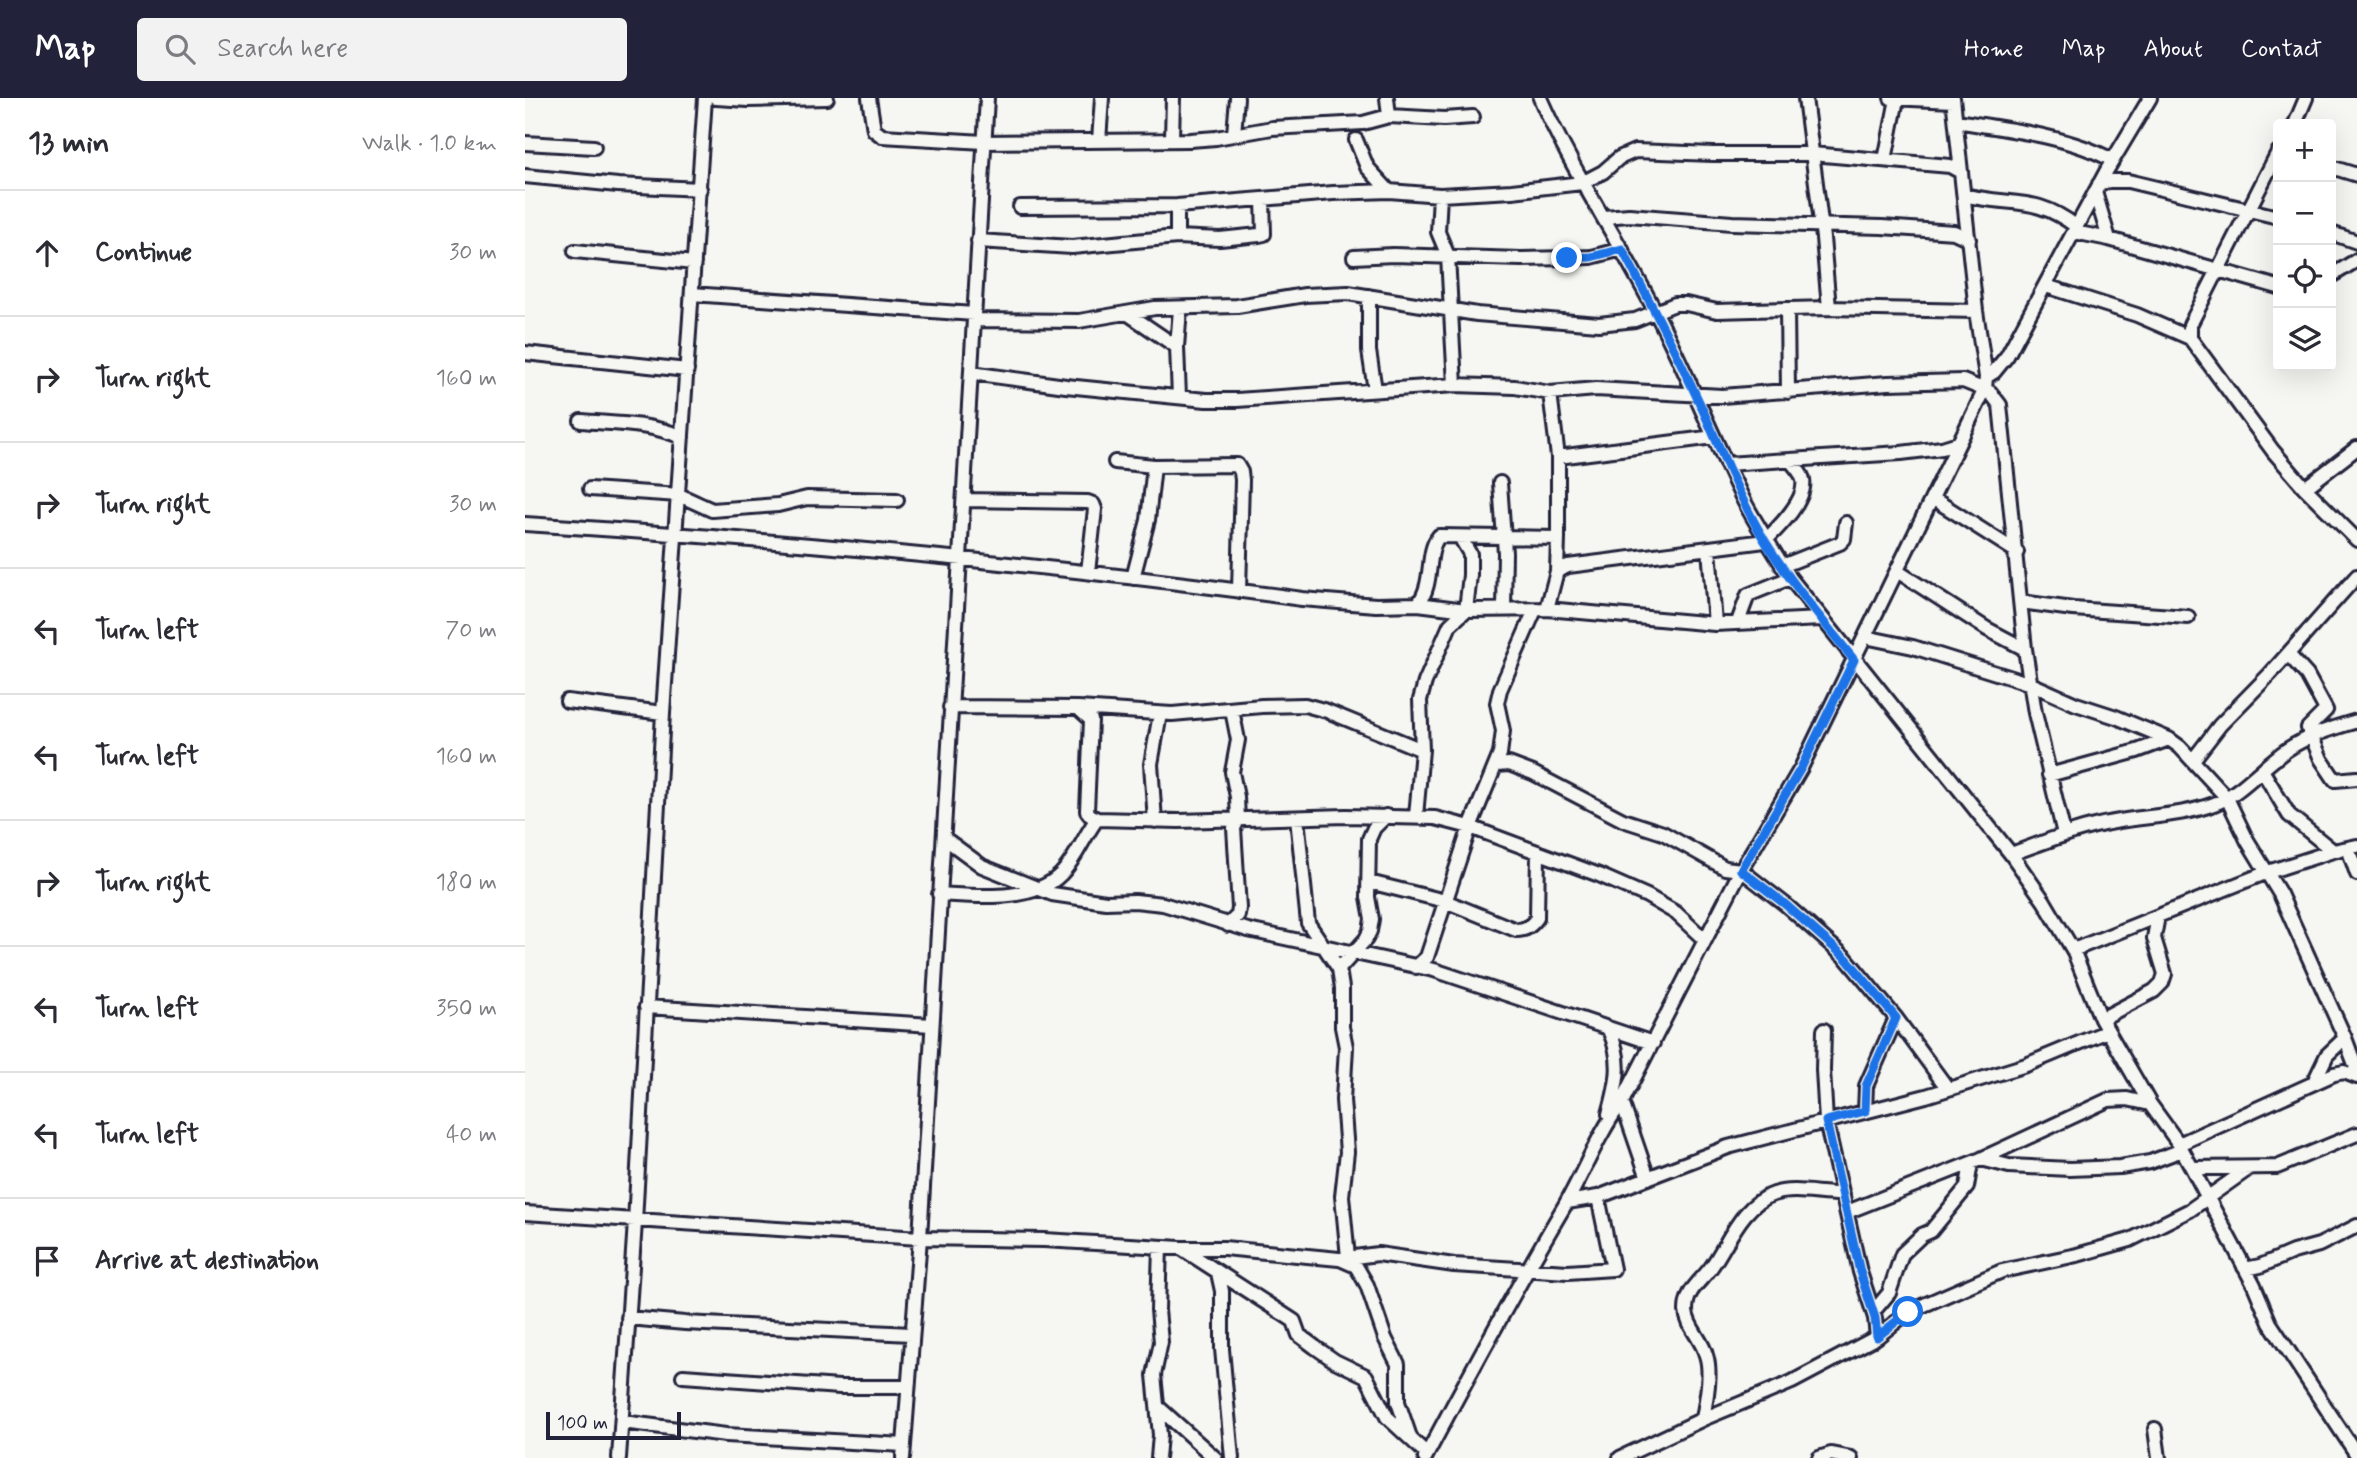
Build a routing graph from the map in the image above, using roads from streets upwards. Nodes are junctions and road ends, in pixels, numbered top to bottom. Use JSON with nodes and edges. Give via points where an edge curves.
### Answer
{"nodes":[{"id":1,"x":705,"y":98,"type":"edge"},
{"id":2,"x":716,"y":98,"type":"edge"},
{"id":3,"x":827,"y":98,"type":"edge"},
{"id":4,"x":869,"y":98,"type":"edge"},
{"id":5,"x":987,"y":98,"type":"edge"},
{"id":6,"x":1102,"y":98,"type":"edge"},
{"id":7,"x":1173,"y":98,"type":"edge"},
{"id":8,"x":1237,"y":98,"type":"edge"},
{"id":9,"x":1387,"y":98,"type":"edge"},
{"id":10,"x":1540,"y":98,"type":"edge"},
{"id":11,"x":1805,"y":98,"type":"edge"},
{"id":12,"x":1891,"y":98,"type":"edge"},
{"id":13,"x":2150,"y":98,"type":"edge"},
{"id":14,"x":1897,"y":99,"type":"edge"},
{"id":15,"x":1953,"y":100,"type":"edge"},
{"id":16,"x":2305,"y":100,"type":"edge"},
{"id":17,"x":1389,"y":116,"type":"junction"},
{"id":18,"x":1473,"y":117,"type":"dead end"},
{"id":19,"x":2296,"y":119,"type":"edge"},
{"id":20,"x":1956,"y":121,"type":"junction"},
{"id":21,"x":1363,"y":123,"type":"junction"},
{"id":22,"x":1343,"y":125,"type":"junction"},
{"id":23,"x":1234,"y":134,"type":"junction"},
{"id":24,"x":1172,"y":139,"type":"junction"},
{"id":25,"x":1356,"y":140,"type":"junction"},
{"id":26,"x":1099,"y":141,"type":"junction"},
{"id":27,"x":984,"y":142,"type":"junction"},
{"id":28,"x":2123,"y":142,"type":"junction"},
{"id":29,"x":525,"y":143,"type":"edge"},
{"id":30,"x":594,"y":147,"type":"dead end"},
{"id":31,"x":2093,"y":150,"type":"junction"},
{"id":32,"x":1812,"y":155,"type":"junction"},
{"id":33,"x":1832,"y":158,"type":"junction"},
{"id":34,"x":1885,"y":160,"type":"junction"},
{"id":35,"x":2110,"y":165,"type":"junction"},
{"id":36,"x":2273,"y":165,"type":"edge"},
{"id":37,"x":1957,"y":167,"type":"junction"},
{"id":38,"x":1814,"y":168,"type":"junction"},
{"id":39,"x":2336,"y":168,"type":"edge"},
{"id":40,"x":2357,"y":175,"type":"edge"},
{"id":41,"x":525,"y":176,"type":"edge"},
{"id":42,"x":2128,"y":181,"type":"junction"},
{"id":43,"x":1582,"y":183,"type":"junction"},
{"id":44,"x":2097,"y":188,"type":"junction"},
{"id":45,"x":700,"y":189,"type":"junction"},
{"id":46,"x":1389,"y":191,"type":"junction"},
{"id":47,"x":1440,"y":195,"type":"junction"},
{"id":48,"x":1964,"y":195,"type":"junction"},
{"id":49,"x":1263,"y":199,"type":"junction"},
{"id":50,"x":1177,"y":206,"type":"junction"},
{"id":51,"x":1020,"y":207,"type":"dead end"},
{"id":52,"x":2249,"y":210,"type":"junction"},
{"id":53,"x":2273,"y":216,"type":"edge"},
{"id":54,"x":1604,"y":217,"type":"junction"},
{"id":55,"x":1821,"y":224,"type":"junction"},
{"id":56,"x":1967,"y":226,"type":"junction"},
{"id":57,"x":2076,"y":229,"type":"junction"},
{"id":58,"x":1954,"y":232,"type":"junction"},
{"id":59,"x":2336,"y":235,"type":"edge"},
{"id":60,"x":1177,"y":237,"type":"junction"},
{"id":61,"x":1969,"y":239,"type":"junction"},
{"id":62,"x":2109,"y":239,"type":"junction"},
{"id":63,"x":978,"y":241,"type":"junction"},
{"id":64,"x":2357,"y":242,"type":"edge"},
{"id":65,"x":1622,"y":249,"type":"junction"},
{"id":66,"x":575,"y":251,"type":"dead end"},
{"id":67,"x":1448,"y":256,"type":"junction"},
{"id":68,"x":1355,"y":257,"type":"dead end"},
{"id":69,"x":2357,"y":260,"type":"edge"},
{"id":70,"x":694,"y":263,"type":"junction"},
{"id":71,"x":2218,"y":269,"type":"junction"},
{"id":72,"x":2336,"y":273,"type":"edge"},
{"id":73,"x":2046,"y":286,"type":"junction"},
{"id":74,"x":2273,"y":286,"type":"edge"},
{"id":75,"x":692,"y":294,"type":"junction"},
{"id":76,"x":1369,"y":296,"type":"junction"},
{"id":77,"x":1829,"y":308,"type":"junction"},
{"id":78,"x":1180,"y":309,"type":"junction"},
{"id":79,"x":1787,"y":309,"type":"junction"},
{"id":80,"x":1450,"y":310,"type":"junction"},
{"id":81,"x":1976,"y":311,"type":"junction"},
{"id":82,"x":1127,"y":313,"type":"junction"},
{"id":83,"x":1649,"y":314,"type":"junction"},
{"id":84,"x":974,"y":317,"type":"junction"},
{"id":85,"x":2190,"y":332,"type":"junction"},
{"id":86,"x":1177,"y":347,"type":"junction"},
{"id":87,"x":525,"y":353,"type":"edge"},
{"id":88,"x":687,"y":370,"type":"junction"},
{"id":89,"x":971,"y":373,"type":"junction"},
{"id":90,"x":1986,"y":383,"type":"junction"},
{"id":91,"x":1455,"y":385,"type":"junction"},
{"id":92,"x":1375,"y":390,"type":"junction"},
{"id":93,"x":1788,"y":391,"type":"junction"},
{"id":94,"x":1550,"y":393,"type":"junction"},
{"id":95,"x":1696,"y":394,"type":"junction"},
{"id":96,"x":1722,"y":396,"type":"junction"},
{"id":97,"x":1179,"y":397,"type":"junction"},
{"id":98,"x":1706,"y":418,"type":"junction"},
{"id":99,"x":581,"y":421,"type":"dead end"},
{"id":100,"x":682,"y":437,"type":"junction"},
{"id":101,"x":1714,"y":437,"type":"junction"},
{"id":102,"x":1694,"y":438,"type":"junction"},
{"id":103,"x":1958,"y":443,"type":"junction"},
{"id":104,"x":2357,"y":448,"type":"edge"},
{"id":105,"x":1558,"y":457,"type":"junction"},
{"id":106,"x":1791,"y":461,"type":"junction"},
{"id":107,"x":1115,"y":462,"type":"dead end"},
{"id":108,"x":1726,"y":464,"type":"junction"},
{"id":109,"x":1154,"y":466,"type":"junction"},
{"id":110,"x":1500,"y":483,"type":"dead end"},
{"id":111,"x":2305,"y":488,"type":"junction"},
{"id":112,"x":590,"y":489,"type":"dead end"},
{"id":113,"x":679,"y":495,"type":"junction"},
{"id":114,"x":1932,"y":498,"type":"junction"},
{"id":115,"x":897,"y":500,"type":"dead end"},
{"id":116,"x":964,"y":500,"type":"junction"},
{"id":117,"x":1846,"y":523,"type":"dead end"},
{"id":118,"x":525,"y":524,"type":"edge"},
{"id":119,"x":676,"y":533,"type":"junction"},
{"id":120,"x":1460,"y":537,"type":"junction"},
{"id":121,"x":1504,"y":538,"type":"junction"},
{"id":122,"x":1558,"y":538,"type":"junction"},
{"id":123,"x":2357,"y":540,"type":"edge"},
{"id":124,"x":1765,"y":541,"type":"junction"},
{"id":125,"x":1709,"y":549,"type":"junction"},
{"id":126,"x":2017,"y":552,"type":"junction"},
{"id":127,"x":958,"y":558,"type":"junction"},
{"id":128,"x":1561,"y":566,"type":"junction"},
{"id":129,"x":1782,"y":566,"type":"junction"},
{"id":130,"x":1897,"y":571,"type":"junction"},
{"id":131,"x":1088,"y":572,"type":"junction"},
{"id":132,"x":2357,"y":576,"type":"edge"},
{"id":133,"x":1133,"y":578,"type":"junction"},
{"id":134,"x":1790,"y":578,"type":"junction"},
{"id":135,"x":1240,"y":591,"type":"junction"},
{"id":136,"x":1427,"y":593,"type":"junction"},
{"id":137,"x":1807,"y":601,"type":"junction"},
{"id":138,"x":2021,"y":602,"type":"junction"},
{"id":139,"x":1418,"y":604,"type":"junction"},
{"id":140,"x":1439,"y":606,"type":"junction"},
{"id":141,"x":1504,"y":609,"type":"junction"},
{"id":142,"x":1466,"y":610,"type":"junction"},
{"id":143,"x":1541,"y":610,"type":"junction"},
{"id":144,"x":2188,"y":617,"type":"dead end"},
{"id":145,"x":1799,"y":619,"type":"junction"},
{"id":146,"x":1821,"y":619,"type":"junction"},
{"id":147,"x":1738,"y":622,"type":"junction"},
{"id":148,"x":1714,"y":624,"type":"junction"},
{"id":149,"x":1450,"y":625,"type":"junction"},
{"id":150,"x":1865,"y":637,"type":"junction"},
{"id":151,"x":2025,"y":649,"type":"junction"},
{"id":152,"x":2288,"y":654,"type":"junction"},
{"id":153,"x":1854,"y":660,"type":"junction"},
{"id":154,"x":2031,"y":684,"type":"junction"},
{"id":155,"x":567,"y":701,"type":"dead end"},
{"id":156,"x":950,"y":708,"type":"junction"},
{"id":157,"x":1078,"y":708,"type":"junction"},
{"id":158,"x":1232,"y":710,"type":"junction"},
{"id":159,"x":663,"y":713,"type":"junction"},
{"id":160,"x":1160,"y":714,"type":"junction"},
{"id":161,"x":2357,"y":721,"type":"edge"},
{"id":162,"x":2310,"y":736,"type":"junction"},
{"id":163,"x":2169,"y":739,"type":"junction"},
{"id":164,"x":1422,"y":750,"type":"junction"},
{"id":165,"x":2193,"y":760,"type":"junction"},
{"id":166,"x":1502,"y":761,"type":"junction"},
{"id":167,"x":2262,"y":770,"type":"junction"},
{"id":168,"x":2049,"y":775,"type":"junction"},
{"id":169,"x":2357,"y":778,"type":"edge"},
{"id":170,"x":2227,"y":797,"type":"junction"},
{"id":171,"x":1385,"y":816,"type":"junction"},
{"id":172,"x":1416,"y":816,"type":"junction"},
{"id":173,"x":1297,"y":818,"type":"junction"},
{"id":174,"x":1097,"y":819,"type":"junction"},
{"id":175,"x":1238,"y":820,"type":"junction"},
{"id":176,"x":1155,"y":821,"type":"junction"},
{"id":177,"x":1471,"y":827,"type":"junction"},
{"id":178,"x":2064,"y":834,"type":"junction"},
{"id":179,"x":944,"y":838,"type":"junction"},
{"id":180,"x":2353,"y":847,"type":"edge"},
{"id":181,"x":2333,"y":851,"type":"junction"},
{"id":182,"x":1538,"y":852,"type":"junction"},
{"id":183,"x":2011,"y":854,"type":"junction"},
{"id":184,"x":1741,"y":870,"type":"junction"},
{"id":185,"x":2268,"y":872,"type":"junction"},
{"id":186,"x":2357,"y":874,"type":"edge"},
{"id":187,"x":1369,"y":882,"type":"junction"},
{"id":188,"x":1035,"y":889,"type":"junction"},
{"id":189,"x":939,"y":894,"type":"junction"},
{"id":190,"x":1445,"y":901,"type":"junction"},
{"id":191,"x":2158,"y":916,"type":"junction"},
{"id":192,"x":1228,"y":925,"type":"junction"},
{"id":193,"x":1705,"y":940,"type":"junction"},
{"id":194,"x":1326,"y":948,"type":"junction"},
{"id":195,"x":1430,"y":949,"type":"junction"},
{"id":196,"x":2073,"y":950,"type":"junction"},
{"id":197,"x":1353,"y":953,"type":"junction"},
{"id":198,"x":1416,"y":967,"type":"junction"},
{"id":199,"x":1339,"y":969,"type":"junction"},
{"id":200,"x":1434,"y":970,"type":"junction"},
{"id":201,"x":646,"y":1007,"type":"junction"},
{"id":202,"x":1896,"y":1018,"type":"junction"},
{"id":203,"x":2101,"y":1019,"type":"junction"},
{"id":204,"x":932,"y":1025,"type":"junction"},
{"id":205,"x":1609,"y":1030,"type":"junction"},
{"id":206,"x":1824,"y":1030,"type":"dead end"},
{"id":207,"x":2108,"y":1031,"type":"junction"},
{"id":208,"x":2345,"y":1038,"type":"junction"},
{"id":209,"x":1653,"y":1043,"type":"junction"},
{"id":210,"x":2357,"y":1070,"type":"edge"},
{"id":211,"x":2357,"y":1077,"type":"edge"},
{"id":212,"x":2314,"y":1082,"type":"junction"},
{"id":213,"x":1948,"y":1089,"type":"junction"},
{"id":214,"x":1622,"y":1102,"type":"junction"},
{"id":215,"x":2150,"y":1104,"type":"junction"},
{"id":216,"x":1865,"y":1111,"type":"junction"},
{"id":217,"x":1608,"y":1120,"type":"junction"},
{"id":218,"x":1826,"y":1121,"type":"junction"},
{"id":219,"x":2357,"y":1134,"type":"edge"},
{"id":220,"x":2180,"y":1147,"type":"junction"},
{"id":221,"x":1976,"y":1161,"type":"junction"},
{"id":222,"x":2192,"y":1168,"type":"junction"},
{"id":223,"x":2248,"y":1169,"type":"junction"},
{"id":224,"x":1648,"y":1178,"type":"junction"},
{"id":225,"x":1843,"y":1194,"type":"junction"},
{"id":226,"x":1598,"y":1197,"type":"junction"},
{"id":227,"x":2206,"y":1198,"type":"junction"},
{"id":228,"x":1567,"y":1202,"type":"junction"},
{"id":229,"x":1847,"y":1212,"type":"junction"},
{"id":230,"x":525,"y":1213,"type":"edge"},
{"id":231,"x":635,"y":1222,"type":"junction"},
{"id":232,"x":2357,"y":1226,"type":"edge"},
{"id":233,"x":920,"y":1238,"type":"junction"},
{"id":234,"x":1160,"y":1247,"type":"junction"},
{"id":235,"x":1181,"y":1248,"type":"junction"},
{"id":236,"x":1344,"y":1258,"type":"junction"},
{"id":237,"x":2243,"y":1267,"type":"junction"},
{"id":238,"x":1525,"y":1270,"type":"junction"},
{"id":239,"x":1218,"y":1273,"type":"junction"},
{"id":240,"x":1873,"y":1312,"type":"junction"},
{"id":241,"x":628,"y":1318,"type":"junction"},
{"id":242,"x":911,"y":1334,"type":"junction"},
{"id":243,"x":1877,"y":1337,"type":"junction"},
{"id":244,"x":683,"y":1376,"type":"dead end"},
{"id":245,"x":908,"y":1387,"type":"junction"},
{"id":246,"x":1159,"y":1407,"type":"junction"},
{"id":247,"x":1703,"y":1419,"type":"junction"},
{"id":248,"x":622,"y":1422,"type":"junction"},
{"id":249,"x":2155,"y":1429,"type":"dead end"},
{"id":250,"x":1410,"y":1437,"type":"junction"},
{"id":251,"x":904,"y":1451,"type":"edge"},
{"id":252,"x":2357,"y":1455,"type":"edge"},
{"id":253,"x":1229,"y":1456,"type":"edge"},
{"id":254,"x":1426,"y":1456,"type":"edge"},
{"id":255,"x":619,"y":1458,"type":"edge"},
{"id":256,"x":1158,"y":1458,"type":"edge"},
{"id":257,"x":1215,"y":1458,"type":"edge"},
{"id":258,"x":1620,"y":1458,"type":"edge"},
{"id":259,"x":1819,"y":1458,"type":"edge"},
{"id":260,"x":1851,"y":1458,"type":"edge"},
{"id":261,"x":2159,"y":1458,"type":"edge"}],
"edges":[{"from":1,"to":45,"type":"street"},
{"from":2,"to":3,"type":"street"},
{"from":4,"to":27,"type":"street","via":[[874,130],[882,136]]},
{"from":5,"to":27,"type":"street"},
{"from":6,"to":26,"type":"street"},
{"from":7,"to":24,"type":"street"},
{"from":8,"to":23,"type":"street"},
{"from":9,"to":17,"type":"street"},
{"from":10,"to":43,"type":"street"},
{"from":11,"to":32,"type":"street"},
{"from":12,"to":14,"type":"street"},
{"from":13,"to":28,"type":"street"},
{"from":14,"to":15,"type":"street"},
{"from":14,"to":34,"type":"street"},
{"from":15,"to":20,"type":"street"},
{"from":16,"to":19,"type":"street"},
{"from":17,"to":18,"type":"street"},
{"from":17,"to":21,"type":"street"},
{"from":20,"to":31,"type":"street"},
{"from":20,"to":37,"type":"street"},
{"from":21,"to":22,"type":"street"},
{"from":21,"to":25,"type":"street"},
{"from":22,"to":23,"type":"street"},
{"from":22,"to":25,"type":"street"},
{"from":23,"to":24,"type":"street"},
{"from":24,"to":26,"type":"street"},
{"from":25,"to":46,"type":"street","via":[[1367,167]]},
{"from":26,"to":27,"type":"street"},
{"from":27,"to":63,"type":"street"},
{"from":28,"to":31,"type":"street"},
{"from":28,"to":35,"type":"street"},
{"from":29,"to":30,"type":"street"},
{"from":31,"to":35,"type":"street"},
{"from":32,"to":33,"type":"street"},
{"from":32,"to":38,"type":"street"},
{"from":32,"to":43,"type":"street","via":[[1635,151]]},
{"from":33,"to":34,"type":"street"},
{"from":33,"to":38,"type":"street"},
{"from":34,"to":37,"type":"street"},
{"from":35,"to":42,"type":"street"},
{"from":35,"to":44,"type":"street"},
{"from":36,"to":52,"type":"street"},
{"from":37,"to":48,"type":"street"},
{"from":38,"to":55,"type":"street"},
{"from":39,"to":40,"type":"street"},
{"from":41,"to":45,"type":"street"},
{"from":42,"to":44,"type":"street","via":[[2109,181]]},
{"from":42,"to":52,"type":"street"},
{"from":43,"to":47,"type":"street"},
{"from":43,"to":54,"type":"street"},
{"from":44,"to":57,"type":"street"},
{"from":44,"to":62,"type":"street"},
{"from":45,"to":70,"type":"street"},
{"from":46,"to":47,"type":"street"},
{"from":46,"to":49,"type":"street"},
{"from":47,"to":67,"type":"street","via":[[1438,232]]},
{"from":48,"to":56,"type":"street"},
{"from":48,"to":57,"type":"street","via":[[2034,204],[2063,216]]},
{"from":49,"to":50,"type":"street"},
{"from":49,"to":60,"type":"street","via":[[1264,234]]},
{"from":50,"to":51,"type":"street"},
{"from":50,"to":60,"type":"street"},
{"from":52,"to":53,"type":"street"},
{"from":52,"to":71,"type":"street"},
{"from":54,"to":55,"type":"street"},
{"from":54,"to":65,"type":"street"},
{"from":55,"to":58,"type":"street"},
{"from":55,"to":77,"type":"street"},
{"from":56,"to":58,"type":"street"},
{"from":56,"to":61,"type":"street"},
{"from":57,"to":62,"type":"street"},
{"from":57,"to":73,"type":"street"},
{"from":58,"to":61,"type":"street"},
{"from":59,"to":64,"type":"street"},
{"from":60,"to":63,"type":"street","via":[[1072,247]]},
{"from":61,"to":81,"type":"street"},
{"from":62,"to":71,"type":"street"},
{"from":63,"to":84,"type":"street"},
{"from":65,"to":67,"type":"street","via":[[1567,258]]},
{"from":65,"to":83,"type":"street","via":[[1647,297]]},
{"from":66,"to":70,"type":"street"},
{"from":67,"to":68,"type":"street"},
{"from":67,"to":80,"type":"street"},
{"from":69,"to":72,"type":"street"},
{"from":70,"to":75,"type":"street"},
{"from":71,"to":74,"type":"street"},
{"from":71,"to":85,"type":"street"},
{"from":73,"to":85,"type":"street"},
{"from":73,"to":90,"type":"street","via":[[2007,356]]},
{"from":75,"to":84,"type":"street"},
{"from":75,"to":88,"type":"street"},
{"from":76,"to":78,"type":"street","via":[[1327,294]]},
{"from":76,"to":80,"type":"street"},
{"from":76,"to":92,"type":"street"},
{"from":77,"to":79,"type":"street"},
{"from":77,"to":81,"type":"street"},
{"from":78,"to":82,"type":"street"},
{"from":78,"to":86,"type":"street"},
{"from":79,"to":83,"type":"street","via":[[1717,311],[1675,304]]},
{"from":79,"to":93,"type":"street"},
{"from":80,"to":83,"type":"street","via":[[1599,324]]},
{"from":80,"to":91,"type":"street"},
{"from":81,"to":90,"type":"street"},
{"from":82,"to":84,"type":"street","via":[[1079,321]]},
{"from":82,"to":86,"type":"street"},
{"from":83,"to":95,"type":"street"},
{"from":84,"to":89,"type":"street"},
{"from":85,"to":111,"type":"street","via":[[2273,451]]},
{"from":86,"to":97,"type":"street"},
{"from":87,"to":88,"type":"street"},
{"from":88,"to":100,"type":"street"},
{"from":89,"to":97,"type":"street"},
{"from":89,"to":116,"type":"street"},
{"from":90,"to":93,"type":"street","via":[[1918,381]]},
{"from":90,"to":103,"type":"street"},
{"from":90,"to":126,"type":"street","via":[[2000,405]]},
{"from":91,"to":92,"type":"street"},
{"from":91,"to":94,"type":"street"},
{"from":92,"to":97,"type":"street","via":[[1237,400]]},
{"from":93,"to":96,"type":"street"},
{"from":94,"to":95,"type":"street"},
{"from":94,"to":105,"type":"street"},
{"from":95,"to":96,"type":"street"},
{"from":95,"to":98,"type":"street"},
{"from":96,"to":98,"type":"street"},
{"from":98,"to":101,"type":"street"},
{"from":98,"to":102,"type":"street"},
{"from":99,"to":100,"type":"street","via":[[645,425]]},
{"from":100,"to":113,"type":"street"},
{"from":101,"to":102,"type":"street"},
{"from":101,"to":108,"type":"street"},
{"from":102,"to":105,"type":"street"},
{"from":103,"to":106,"type":"street","via":[[1921,452]]},
{"from":103,"to":114,"type":"street"},
{"from":104,"to":111,"type":"street"},
{"from":105,"to":122,"type":"street"},
{"from":106,"to":108,"type":"street"},
{"from":106,"to":124,"type":"street","via":[[1801,474],[1803,490]]},
{"from":107,"to":109,"type":"street"},
{"from":108,"to":124,"type":"street"},
{"from":109,"to":133,"type":"street","via":[[1148,520]]},
{"from":109,"to":135,"type":"street","via":[[1233,464],[1240,468]]},
{"from":110,"to":121,"type":"street"},
{"from":111,"to":123,"type":"street"},
{"from":112,"to":113,"type":"street"},
{"from":113,"to":115,"type":"street","via":[[712,510],[807,498]]},
{"from":113,"to":119,"type":"street"},
{"from":114,"to":126,"type":"street"},
{"from":114,"to":130,"type":"street"},
{"from":116,"to":127,"type":"street"},
{"from":116,"to":131,"type":"street","via":[[1093,504]]},
{"from":117,"to":129,"type":"street","via":[[1840,543]]},
{"from":118,"to":119,"type":"street"},
{"from":119,"to":127,"type":"street"},
{"from":119,"to":159,"type":"street"},
{"from":120,"to":121,"type":"street"},
{"from":120,"to":136,"type":"street","via":[[1435,540]]},
{"from":120,"to":142,"type":"street","via":[[1470,554]]},
{"from":121,"to":122,"type":"street"},
{"from":121,"to":141,"type":"street"},
{"from":122,"to":128,"type":"street"},
{"from":124,"to":125,"type":"street"},
{"from":124,"to":129,"type":"street"},
{"from":125,"to":128,"type":"street"},
{"from":125,"to":148,"type":"street"},
{"from":126,"to":138,"type":"street"},
{"from":127,"to":131,"type":"street"},
{"from":127,"to":156,"type":"street"},
{"from":128,"to":143,"type":"street"},
{"from":129,"to":134,"type":"street"},
{"from":130,"to":150,"type":"street"},
{"from":130,"to":151,"type":"street"},
{"from":131,"to":133,"type":"street"},
{"from":132,"to":152,"type":"street"},
{"from":133,"to":135,"type":"street"},
{"from":134,"to":137,"type":"street"},
{"from":134,"to":147,"type":"street","via":[[1748,595]]},
{"from":135,"to":139,"type":"street","via":[[1376,605]]},
{"from":136,"to":139,"type":"street"},
{"from":136,"to":140,"type":"street"},
{"from":137,"to":145,"type":"street"},
{"from":137,"to":146,"type":"street"},
{"from":138,"to":144,"type":"street"},
{"from":138,"to":151,"type":"street"},
{"from":139,"to":140,"type":"street"},
{"from":140,"to":142,"type":"street"},
{"from":140,"to":149,"type":"street"},
{"from":141,"to":142,"type":"street"},
{"from":141,"to":143,"type":"street"},
{"from":142,"to":149,"type":"street"},
{"from":143,"to":148,"type":"street"},
{"from":143,"to":166,"type":"street","via":[[1500,690]]},
{"from":145,"to":146,"type":"street"},
{"from":145,"to":147,"type":"street"},
{"from":146,"to":153,"type":"street"},
{"from":147,"to":148,"type":"street"},
{"from":149,"to":164,"type":"street","via":[[1420,700]]},
{"from":150,"to":153,"type":"street"},
{"from":150,"to":154,"type":"street"},
{"from":151,"to":154,"type":"street"},
{"from":152,"to":162,"type":"street","via":[[2307,675],[2326,710],[2308,728]]},
{"from":152,"to":165,"type":"street","via":[[2220,724]]},
{"from":153,"to":183,"type":"street"},
{"from":153,"to":184,"type":"street","via":[[1801,768]]},
{"from":154,"to":163,"type":"street"},
{"from":154,"to":168,"type":"street"},
{"from":155,"to":159,"type":"street"},
{"from":156,"to":157,"type":"street"},
{"from":156,"to":179,"type":"street"},
{"from":157,"to":160,"type":"street"},
{"from":157,"to":174,"type":"street","via":[[1091,720],[1087,811]]},
{"from":158,"to":160,"type":"street"},
{"from":158,"to":164,"type":"street","via":[[1305,705]]},
{"from":158,"to":175,"type":"street","via":[[1238,740],[1232,772]]},
{"from":159,"to":201,"type":"street"},
{"from":160,"to":176,"type":"street","via":[[1151,764]]},
{"from":161,"to":162,"type":"street"},
{"from":162,"to":167,"type":"street"},
{"from":162,"to":169,"type":"street","via":[[2335,780]]},
{"from":163,"to":165,"type":"street"},
{"from":163,"to":168,"type":"street"},
{"from":164,"to":172,"type":"street"},
{"from":165,"to":170,"type":"street"},
{"from":166,"to":177,"type":"street"},
{"from":166,"to":184,"type":"street","via":[[1558,784],[1623,820],[1663,832],[1725,868]]},
{"from":167,"to":170,"type":"street"},
{"from":167,"to":181,"type":"street","via":[[2290,815]]},
{"from":168,"to":178,"type":"street"},
{"from":170,"to":178,"type":"street","via":[[2176,814]]},
{"from":170,"to":185,"type":"street"},
{"from":171,"to":172,"type":"street"},
{"from":171,"to":173,"type":"street"},
{"from":171,"to":187,"type":"street","via":[[1369,839]]},
{"from":172,"to":177,"type":"street"},
{"from":173,"to":175,"type":"street"},
{"from":173,"to":194,"type":"street","via":[[1306,916]]},
{"from":174,"to":176,"type":"street"},
{"from":174,"to":188,"type":"street","via":[[1059,877]]},
{"from":175,"to":176,"type":"street"},
{"from":175,"to":192,"type":"street","via":[[1234,828],[1239,908]]},
{"from":177,"to":182,"type":"street"},
{"from":177,"to":190,"type":"street"},
{"from":178,"to":183,"type":"street"},
{"from":179,"to":188,"type":"street","via":[[982,866]]},
{"from":179,"to":189,"type":"street"},
{"from":180,"to":181,"type":"street"},
{"from":180,"to":186,"type":"street"},
{"from":181,"to":185,"type":"street"},
{"from":182,"to":190,"type":"street","via":[[1537,918],[1524,930]]},
{"from":182,"to":193,"type":"street","via":[[1647,896],[1676,913]]},
{"from":183,"to":196,"type":"street"},
{"from":184,"to":193,"type":"street"},
{"from":184,"to":202,"type":"street","via":[[1846,958]]},
{"from":185,"to":191,"type":"street"},
{"from":185,"to":208,"type":"street"},
{"from":187,"to":190,"type":"street"},
{"from":187,"to":197,"type":"street","via":[[1370,931]]},
{"from":188,"to":189,"type":"street","via":[[984,898]]},
{"from":188,"to":192,"type":"street","via":[[1106,902],[1151,902]]},
{"from":189,"to":204,"type":"street"},
{"from":190,"to":195,"type":"street"},
{"from":191,"to":196,"type":"street"},
{"from":191,"to":203,"type":"street","via":[[2154,937],[2165,974],[2162,984]]},
{"from":192,"to":194,"type":"street"},
{"from":193,"to":209,"type":"street"},
{"from":194,"to":197,"type":"street"},
{"from":194,"to":199,"type":"street"},
{"from":195,"to":198,"type":"street"},
{"from":195,"to":200,"type":"street"},
{"from":196,"to":203,"type":"street"},
{"from":197,"to":198,"type":"street"},
{"from":197,"to":199,"type":"street"},
{"from":198,"to":200,"type":"street"},
{"from":199,"to":236,"type":"street","via":[[1346,1047]]},
{"from":200,"to":205,"type":"street"},
{"from":201,"to":204,"type":"street"},
{"from":201,"to":231,"type":"street"},
{"from":202,"to":213,"type":"street"},
{"from":202,"to":216,"type":"street","via":[[1866,1086]]},
{"from":203,"to":207,"type":"street"},
{"from":204,"to":233,"type":"street"},
{"from":205,"to":209,"type":"street"},
{"from":205,"to":217,"type":"street","via":[[1619,1059]]},
{"from":206,"to":218,"type":"street"},
{"from":207,"to":213,"type":"street","via":[[2026,1065]]},
{"from":207,"to":215,"type":"street"},
{"from":208,"to":210,"type":"street"},
{"from":208,"to":212,"type":"street","via":[[2327,1055]]},
{"from":209,"to":214,"type":"street"},
{"from":211,"to":212,"type":"street","via":[[2344,1072]]},
{"from":212,"to":220,"type":"street"},
{"from":213,"to":216,"type":"street"},
{"from":214,"to":217,"type":"street"},
{"from":214,"to":224,"type":"street"},
{"from":215,"to":220,"type":"street"},
{"from":215,"to":221,"type":"street","via":[[2108,1100]]},
{"from":216,"to":218,"type":"street"},
{"from":217,"to":228,"type":"street"},
{"from":218,"to":224,"type":"street","via":[[1728,1147]]},
{"from":218,"to":225,"type":"street"},
{"from":219,"to":223,"type":"street","via":[[2287,1164]]},
{"from":220,"to":221,"type":"street","via":[[2150,1162],[2120,1167],[2070,1169]]},
{"from":220,"to":222,"type":"street"},
{"from":221,"to":229,"type":"street"},
{"from":221,"to":240,"type":"street","via":[[1967,1187],[1931,1231],[1902,1254],[1889,1293]]},
{"from":222,"to":223,"type":"street"},
{"from":222,"to":227,"type":"street"},
{"from":223,"to":227,"type":"street"},
{"from":224,"to":226,"type":"street"},
{"from":225,"to":229,"type":"street"},
{"from":225,"to":247,"type":"street","via":[[1786,1192],[1762,1199],[1742,1217],[1712,1267],[1692,1287],[1687,1318],[1707,1356]]},
{"from":226,"to":228,"type":"street"},
{"from":226,"to":238,"type":"street","via":[[1613,1269]]},
{"from":227,"to":237,"type":"street"},
{"from":227,"to":243,"type":"street","via":[[2130,1240],[2002,1271],[1908,1312]]},
{"from":228,"to":238,"type":"street"},
{"from":229,"to":240,"type":"street"},
{"from":230,"to":231,"type":"street"},
{"from":231,"to":233,"type":"street"},
{"from":231,"to":241,"type":"street"},
{"from":232,"to":237,"type":"street","via":[[2319,1245],[2260,1266]]},
{"from":233,"to":234,"type":"street"},
{"from":233,"to":242,"type":"street"},
{"from":234,"to":235,"type":"street"},
{"from":234,"to":246,"type":"street","via":[[1161,1342],[1154,1375]]},
{"from":235,"to":236,"type":"street"},
{"from":235,"to":239,"type":"street"},
{"from":236,"to":238,"type":"street","via":[[1378,1254]]},
{"from":236,"to":250,"type":"street","via":[[1356,1266],[1367,1285],[1398,1364],[1398,1402]]},
{"from":237,"to":252,"type":"street","via":[[2270,1323]]},
{"from":238,"to":254,"type":"street"},
{"from":239,"to":250,"type":"street","via":[[1294,1321],[1299,1335],[1335,1361],[1366,1376],[1387,1417]]},
{"from":239,"to":253,"type":"street"},
{"from":240,"to":243,"type":"street"},
{"from":241,"to":242,"type":"street"},
{"from":241,"to":248,"type":"street"},
{"from":242,"to":245,"type":"street"},
{"from":243,"to":247,"type":"street","via":[[1792,1382]]},
{"from":244,"to":245,"type":"street"},
{"from":245,"to":251,"type":"street"},
{"from":246,"to":256,"type":"street"},
{"from":246,"to":257,"type":"street"},
{"from":247,"to":258,"type":"street"},
{"from":248,"to":251,"type":"street"},
{"from":248,"to":255,"type":"street"},
{"from":249,"to":261,"type":"street"},
{"from":250,"to":254,"type":"street"},
{"from":259,"to":260,"type":"street","via":[[1831,1454]]}]}
